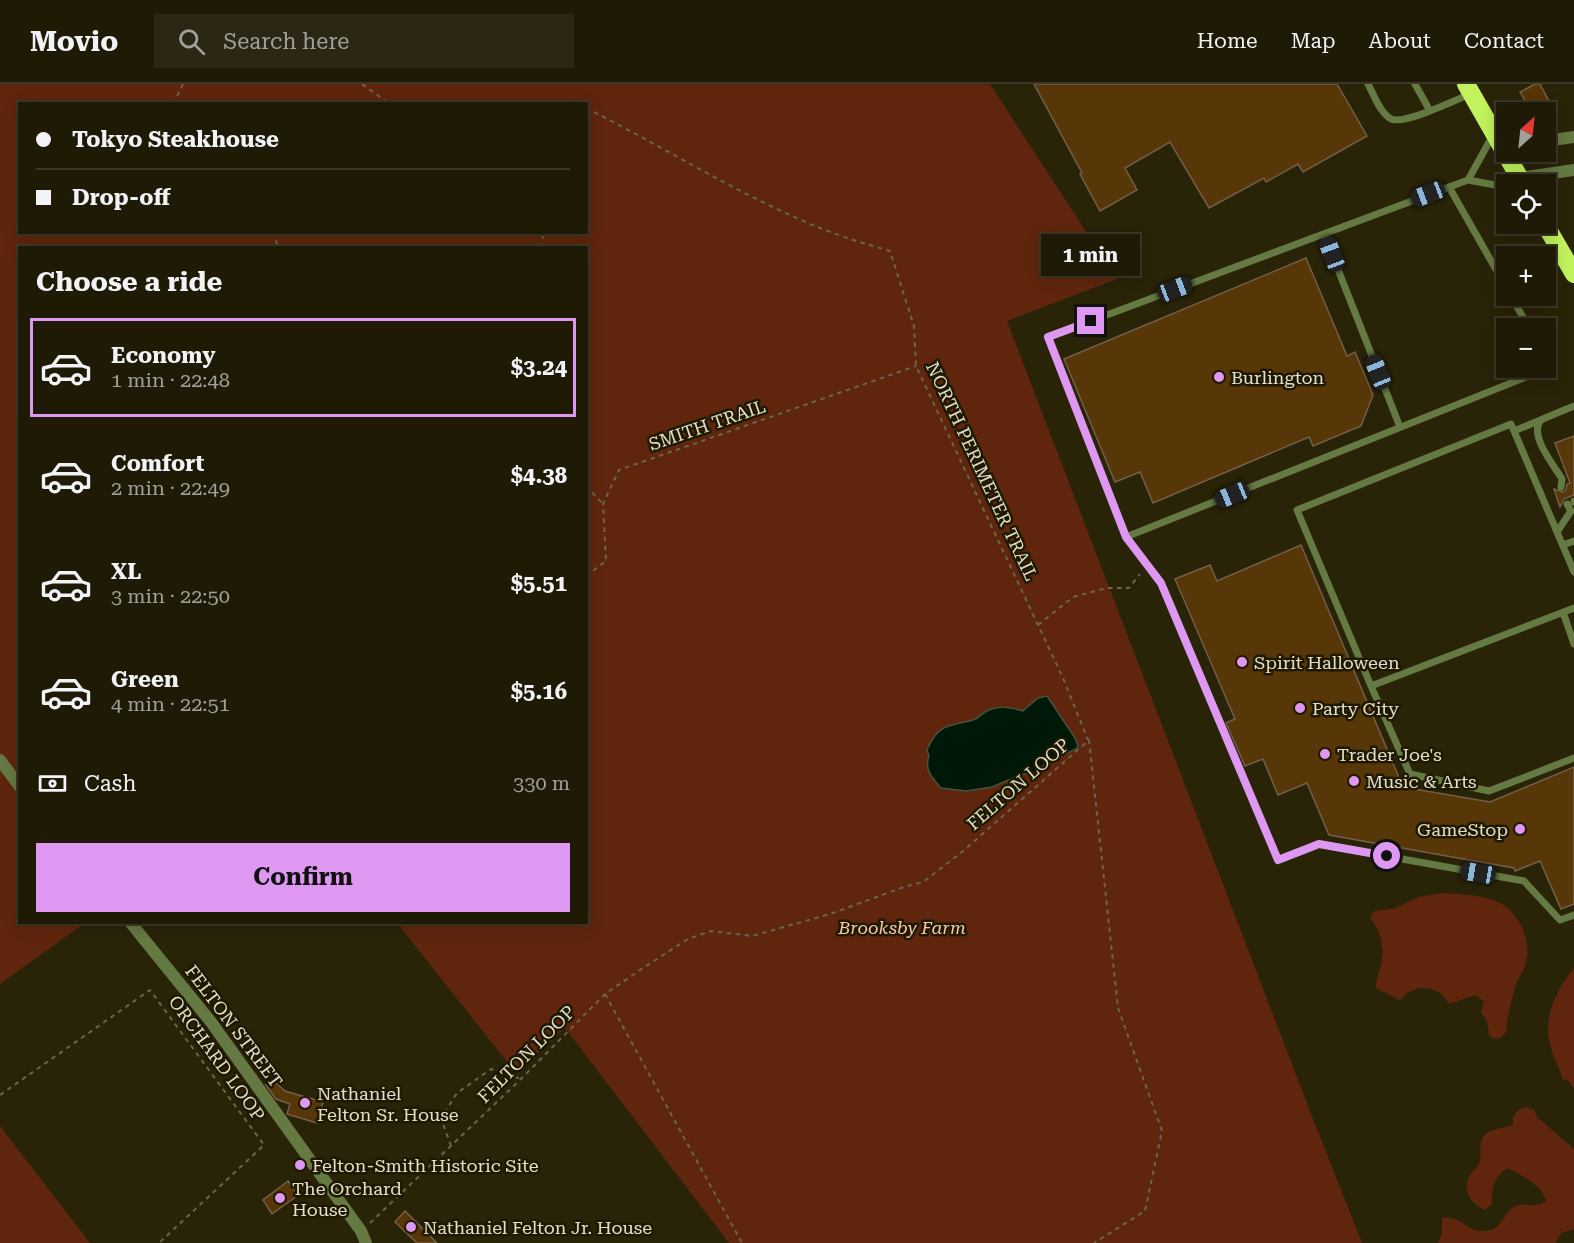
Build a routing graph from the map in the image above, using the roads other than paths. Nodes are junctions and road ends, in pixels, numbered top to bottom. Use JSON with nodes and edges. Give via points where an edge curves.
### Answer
{"nodes":[{"id":1,"x":1368,"y":84,"type":"edge"},
{"id":2,"x":1415,"y":84,"type":"edge"},
{"id":3,"x":1469,"y":89,"type":"edge"},
{"id":4,"x":1430,"y":111,"type":"junction"},
{"id":5,"x":1496,"y":135,"type":"edge"},
{"id":6,"x":1574,"y":137,"type":"edge"},
{"id":7,"x":1556,"y":139,"type":"edge"},
{"id":8,"x":1496,"y":147,"type":"edge"},
{"id":9,"x":1574,"y":170,"type":"edge"},
{"id":10,"x":1556,"y":174,"type":"edge"},
{"id":11,"x":1468,"y":180,"type":"junction"},
{"id":12,"x":1496,"y":182,"type":"edge"},
{"id":13,"x":1449,"y":186,"type":"junction"},
{"id":14,"x":1324,"y":234,"type":"junction"},
{"id":15,"x":1551,"y":234,"type":"edge"},
{"id":16,"x":1496,"y":269,"type":"edge"},
{"id":17,"x":1574,"y":274,"type":"edge"},
{"id":18,"x":1523,"y":378,"type":"edge"},
{"id":19,"x":1574,"y":406,"type":"edge"},
{"id":20,"x":1541,"y":420,"type":"junction"},
{"id":21,"x":1400,"y":427,"type":"junction"},
{"id":22,"x":1514,"y":431,"type":"junction"},
{"id":23,"x":1563,"y":483,"type":"dead end"},
{"id":24,"x":1572,"y":505,"type":"edge"},
{"id":25,"x":1557,"y":532,"type":"junction"},
{"id":26,"x":1126,"y":537,"type":"junction"},
{"id":27,"x":1574,"y":541,"type":"edge"},
{"id":28,"x":1563,"y":545,"type":"junction"},
{"id":29,"x":1574,"y":572,"type":"edge"},
{"id":30,"x":1574,"y":608,"type":"edge"},
{"id":31,"x":1563,"y":612,"type":"junction"},
{"id":32,"x":1574,"y":644,"type":"edge"},
{"id":33,"x":1371,"y":686,"type":"junction"},
{"id":34,"x":1574,"y":758,"type":"edge"},
{"id":35,"x":0,"y":760,"type":"edge"},
{"id":36,"x":18,"y":784,"type":"edge"},
{"id":37,"x":1574,"y":915,"type":"edge"},
{"id":38,"x":132,"y":924,"type":"edge"},
{"id":39,"x":364,"y":1237,"type":"edge"}],
"edges":[{"from":1,"to":4,"type":"lane","via":[[1383,112],[1392,119]]},
{"from":2,"to":4,"type":"lane"},
{"from":3,"to":4,"type":"lane"},
{"from":3,"to":5,"type":"highway"},
{"from":6,"to":7,"type":"street"},
{"from":8,"to":11,"type":"lane"},
{"from":9,"to":10,"type":"street"},
{"from":11,"to":12,"type":"lane"},
{"from":11,"to":13,"type":"lane"},
{"from":13,"to":14,"type":"lane"},
{"from":13,"to":16,"type":"lane"},
{"from":14,"to":21,"type":"lane"},
{"from":14,"to":26,"type":"lane","via":[[1048,337]]},
{"from":15,"to":17,"type":"highway"},
{"from":18,"to":21,"type":"lane"},
{"from":19,"to":20,"type":"lane"},
{"from":20,"to":22,"type":"lane"},
{"from":20,"to":23,"type":"lane","via":[[1538,436]]},
{"from":21,"to":26,"type":"lane"},
{"from":22,"to":25,"type":"lane"},
{"from":22,"to":33,"type":"lane","via":[[1511,424],[1297,510]]},
{"from":24,"to":25,"type":"lane"},
{"from":25,"to":28,"type":"lane"},
{"from":26,"to":37,"type":"lane","via":[[1161,583],[1278,860],[1319,844],[1524,881],[1560,920]]},
{"from":27,"to":28,"type":"lane"},
{"from":28,"to":29,"type":"lane"},
{"from":30,"to":31,"type":"lane"},
{"from":31,"to":32,"type":"lane"},
{"from":31,"to":33,"type":"lane"},
{"from":33,"to":34,"type":"lane","via":[[1410,774],[1489,791]]},
{"from":35,"to":36,"type":"street"},
{"from":38,"to":39,"type":"street","name":"FELTON STREET","via":[[211,1022]]}]}
